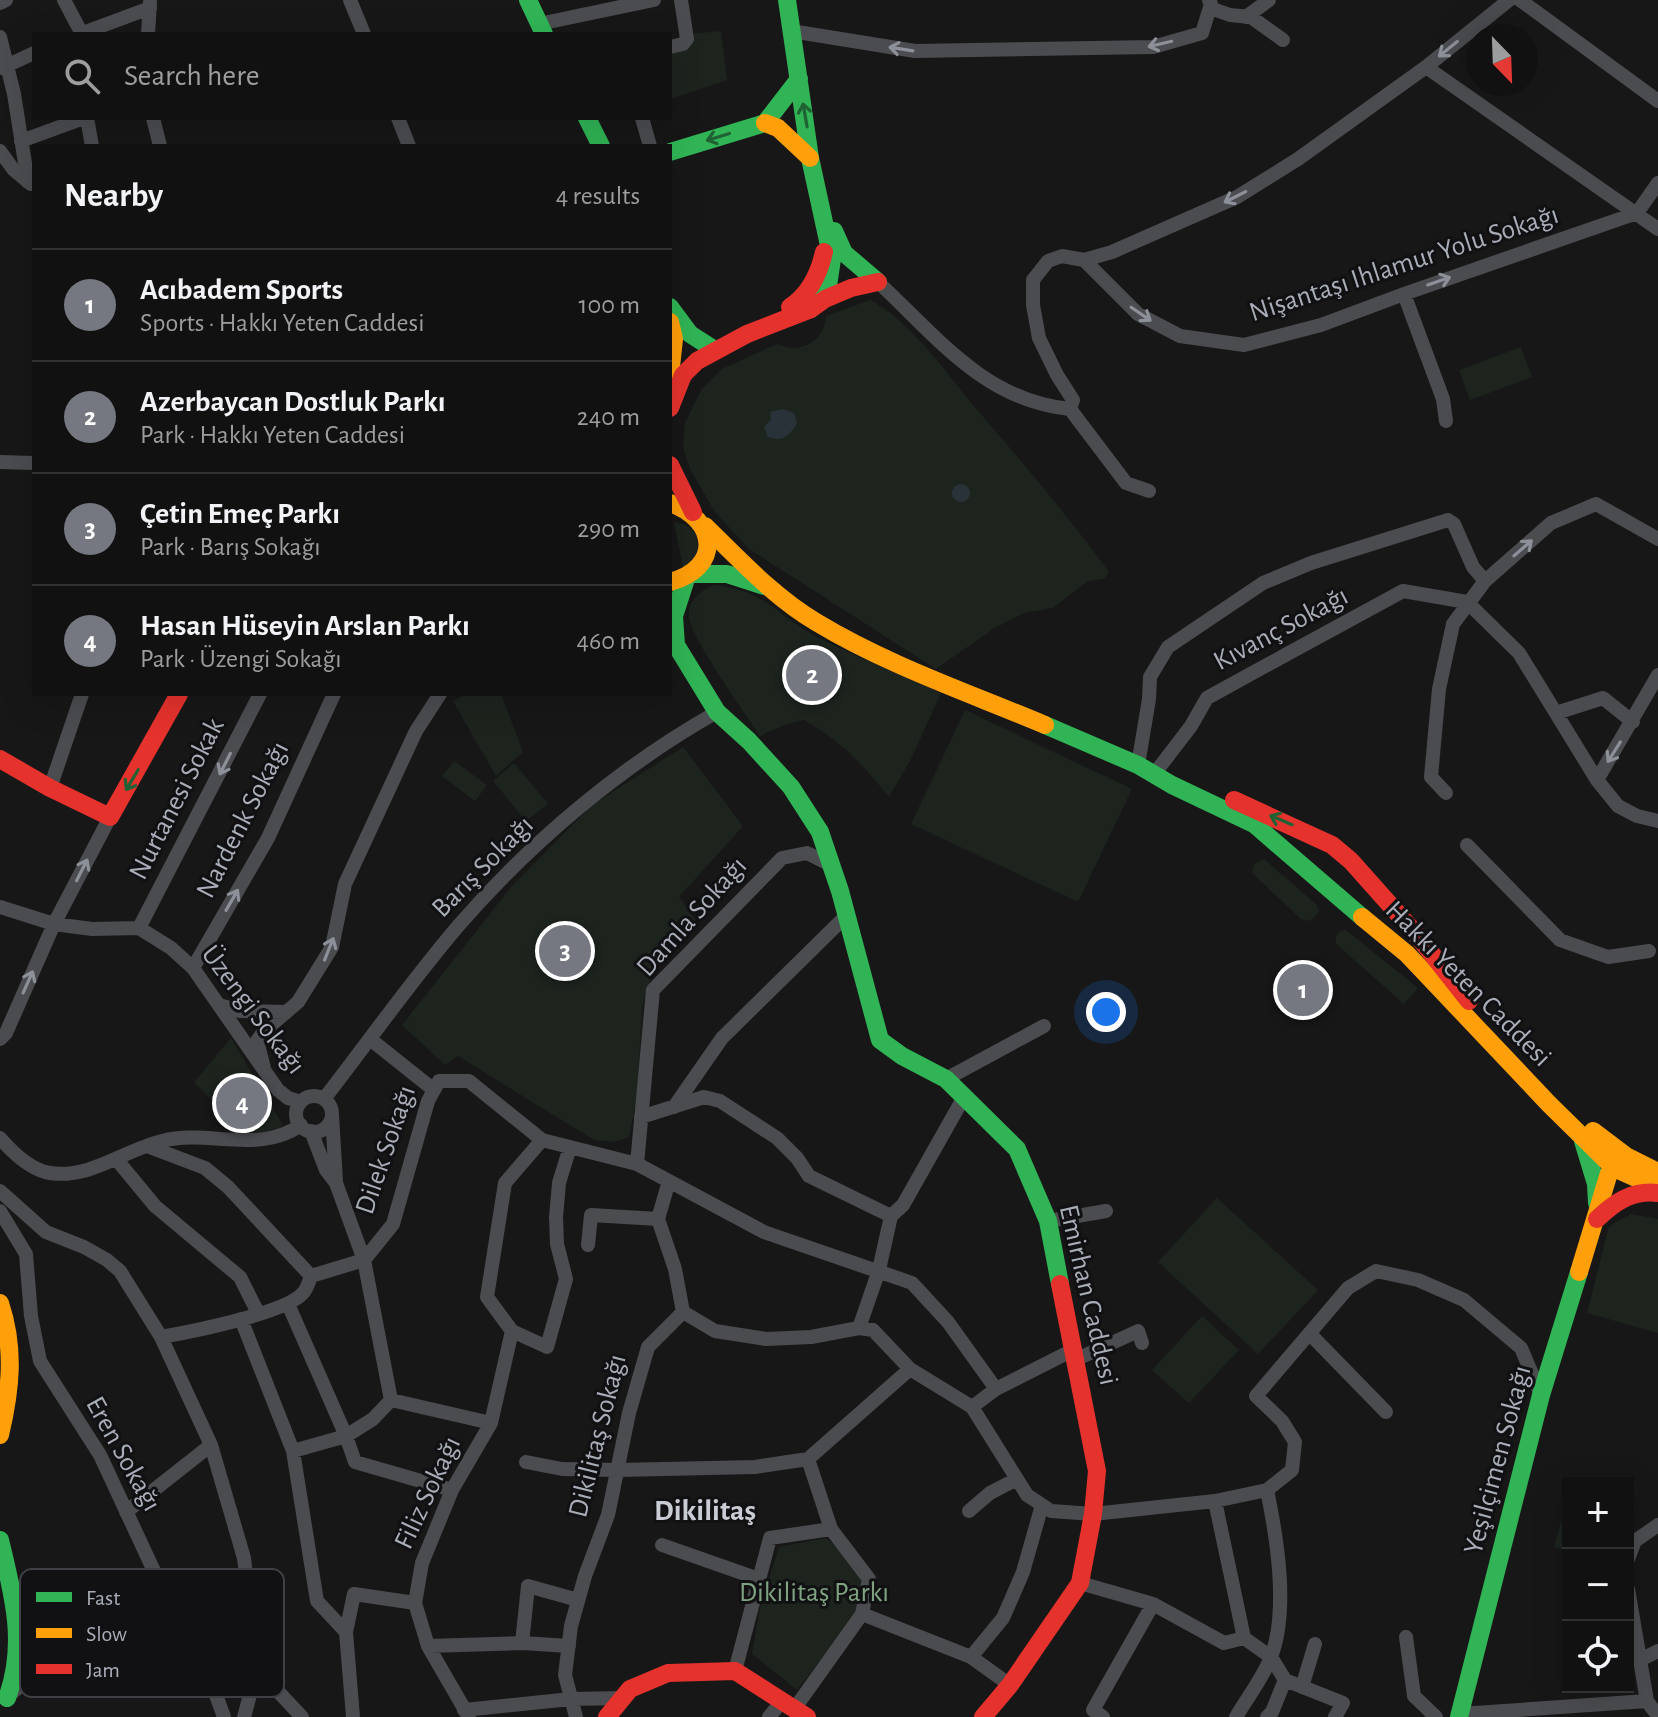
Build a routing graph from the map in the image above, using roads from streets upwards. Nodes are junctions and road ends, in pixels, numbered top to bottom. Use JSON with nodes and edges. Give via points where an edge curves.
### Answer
{"nodes":[{"id":1,"x":6,"y":0,"type":"edge"},
{"id":2,"x":64,"y":0,"type":"edge"},
{"id":3,"x":350,"y":0,"type":"edge"},
{"id":4,"x":528,"y":0,"type":"edge"},
{"id":5,"x":648,"y":0,"type":"edge"},
{"id":6,"x":654,"y":0,"type":"edge"},
{"id":7,"x":681,"y":0,"type":"edge"},
{"id":8,"x":787,"y":0,"type":"edge"},
{"id":9,"x":1269,"y":0,"type":"edge"},
{"id":10,"x":1509,"y":0,"type":"edge"},
{"id":11,"x":1520,"y":0,"type":"edge"},
{"id":12,"x":0,"y":3,"type":"edge"},
{"id":13,"x":150,"y":4,"type":"edge"},
{"id":14,"x":1210,"y":4,"type":"edge"},
{"id":15,"x":1246,"y":17,"type":"junction"},
{"id":16,"x":542,"y":29,"type":"edge"},
{"id":17,"x":791,"y":31,"type":"junction"},
{"id":18,"x":80,"y":32,"type":"edge"},
{"id":19,"x":86,"y":32,"type":"edge"},
{"id":20,"x":148,"y":32,"type":"edge"},
{"id":21,"x":363,"y":32,"type":"edge"},
{"id":22,"x":0,"y":37,"type":"edge"},
{"id":23,"x":1283,"y":40,"type":"dead end"},
{"id":24,"x":672,"y":47,"type":"edge"},
{"id":25,"x":32,"y":54,"type":"edge"},
{"id":26,"x":4,"y":67,"type":"edge"},
{"id":27,"x":1426,"y":67,"type":"junction"},
{"id":28,"x":799,"y":79,"type":"junction"},
{"id":29,"x":1658,"y":101,"type":"edge"},
{"id":30,"x":79,"y":120,"type":"edge"},
{"id":31,"x":86,"y":120,"type":"edge"},
{"id":32,"x":154,"y":120,"type":"edge"},
{"id":33,"x":399,"y":120,"type":"edge"},
{"id":34,"x":588,"y":120,"type":"edge"},
{"id":35,"x":643,"y":120,"type":"edge"},
{"id":36,"x":765,"y":123,"type":"junction"},
{"id":37,"x":21,"y":141,"type":"junction"},
{"id":38,"x":92,"y":144,"type":"edge"},
{"id":39,"x":160,"y":144,"type":"edge"},
{"id":40,"x":408,"y":144,"type":"edge"},
{"id":41,"x":600,"y":144,"type":"edge"},
{"id":42,"x":649,"y":144,"type":"edge"},
{"id":43,"x":672,"y":151,"type":"edge"},
{"id":44,"x":810,"y":158,"type":"junction"},
{"id":45,"x":3,"y":161,"type":"edge"},
{"id":46,"x":1658,"y":183,"type":"edge"},
{"id":47,"x":31,"y":185,"type":"edge"},
{"id":48,"x":822,"y":206,"type":"junction"},
{"id":49,"x":1637,"y":213,"type":"junction"},
{"id":50,"x":1658,"y":229,"type":"edge"},
{"id":51,"x":827,"y":240,"type":"junction"},
{"id":52,"x":1084,"y":260,"type":"junction"},
{"id":53,"x":878,"y":282,"type":"junction"},
{"id":54,"x":1404,"y":294,"type":"junction"},
{"id":55,"x":811,"y":309,"type":"junction"},
{"id":56,"x":672,"y":310,"type":"edge"},
{"id":57,"x":672,"y":330,"type":"edge"},
{"id":58,"x":753,"y":332,"type":"junction"},
{"id":59,"x":715,"y":350,"type":"junction"},
{"id":60,"x":672,"y":358,"type":"edge"},
{"id":61,"x":672,"y":403,"type":"edge"},
{"id":62,"x":1070,"y":409,"type":"junction"},
{"id":63,"x":1446,"y":421,"type":"dead end"},
{"id":64,"x":0,"y":462,"type":"edge"},
{"id":65,"x":32,"y":463,"type":"edge"},
{"id":66,"x":672,"y":469,"type":"edge"},
{"id":67,"x":1149,"y":491,"type":"dead end"},
{"id":68,"x":672,"y":503,"type":"edge"},
{"id":69,"x":699,"y":519,"type":"junction"},
{"id":70,"x":1658,"y":539,"type":"edge"},
{"id":71,"x":683,"y":578,"type":"edge"},
{"id":72,"x":1485,"y":581,"type":"junction"},
{"id":73,"x":768,"y":587,"type":"junction"},
{"id":74,"x":1467,"y":602,"type":"junction"},
{"id":75,"x":673,"y":643,"type":"edge"},
{"id":76,"x":1658,"y":675,"type":"edge"},
{"id":77,"x":81,"y":696,"type":"edge"},
{"id":78,"x":178,"y":696,"type":"edge"},
{"id":79,"x":259,"y":696,"type":"edge"},
{"id":80,"x":333,"y":696,"type":"edge"},
{"id":81,"x":438,"y":696,"type":"edge"},
{"id":82,"x":1654,"y":697,"type":"edge"},
{"id":83,"x":717,"y":712,"type":"junction"},
{"id":84,"x":1556,"y":713,"type":"junction"},
{"id":85,"x":1633,"y":722,"type":"junction"},
{"id":86,"x":0,"y":759,"type":"edge"},
{"id":87,"x":1146,"y":769,"type":"junction"},
{"id":88,"x":1597,"y":780,"type":"junction"},
{"id":89,"x":50,"y":788,"type":"junction"},
{"id":90,"x":1446,"y":793,"type":"dead end"},
{"id":91,"x":110,"y":817,"type":"junction"},
{"id":92,"x":1658,"y":821,"type":"edge"},
{"id":93,"x":1273,"y":839,"type":"junction"},
{"id":94,"x":1332,"y":845,"type":"junction"},
{"id":95,"x":1467,"y":845,"type":"dead end"},
{"id":96,"x":831,"y":865,"type":"junction"},
{"id":97,"x":1339,"y":899,"type":"junction"},
{"id":98,"x":0,"y":907,"type":"edge"},
{"id":99,"x":846,"y":916,"type":"junction"},
{"id":100,"x":54,"y":924,"type":"junction"},
{"id":101,"x":139,"y":928,"type":"junction"},
{"id":102,"x":1416,"y":934,"type":"junction"},
{"id":103,"x":1655,"y":949,"type":"edge"},
{"id":104,"x":193,"y":968,"type":"junction"},
{"id":105,"x":219,"y":1005,"type":"junction"},
{"id":106,"x":285,"y":1012,"type":"junction"},
{"id":107,"x":1044,"y":1026,"type":"dead end"},
{"id":108,"x":0,"y":1039,"type":"edge"},
{"id":109,"x":370,"y":1039,"type":"junction"},
{"id":110,"x":264,"y":1068,"type":"junction"},
{"id":111,"x":946,"y":1079,"type":"junction"},
{"id":112,"x":434,"y":1090,"type":"junction"},
{"id":113,"x":964,"y":1097,"type":"junction"},
{"id":114,"x":324,"y":1099,"type":"junction"},
{"id":115,"x":301,"y":1102,"type":"junction"},
{"id":116,"x":674,"y":1107,"type":"junction"},
{"id":117,"x":332,"y":1115,"type":"junction"},
{"id":118,"x":641,"y":1117,"type":"junction"},
{"id":119,"x":306,"y":1128,"type":"junction"},
{"id":120,"x":1579,"y":1134,"type":"junction"},
{"id":121,"x":0,"y":1138,"type":"edge"},
{"id":122,"x":542,"y":1140,"type":"junction"},
{"id":123,"x":147,"y":1146,"type":"junction"},
{"id":124,"x":570,"y":1147,"type":"junction"},
{"id":125,"x":1612,"y":1147,"type":"junction"},
{"id":126,"x":117,"y":1160,"type":"junction"},
{"id":127,"x":637,"y":1164,"type":"junction"},
{"id":128,"x":1614,"y":1168,"type":"junction"},
{"id":129,"x":1658,"y":1172,"type":"edge"},
{"id":130,"x":669,"y":1181,"type":"junction"},
{"id":131,"x":336,"y":1183,"type":"junction"},
{"id":132,"x":0,"y":1191,"type":"edge"},
{"id":133,"x":1658,"y":1191,"type":"edge"},
{"id":134,"x":0,"y":1211,"type":"edge"},
{"id":135,"x":1106,"y":1211,"type":"dead end"},
{"id":136,"x":891,"y":1216,"type":"junction"},
{"id":137,"x":658,"y":1219,"type":"junction"},
{"id":138,"x":1597,"y":1219,"type":"junction"},
{"id":139,"x":1048,"y":1221,"type":"junction"},
{"id":140,"x":588,"y":1245,"type":"dead end"},
{"id":141,"x":364,"y":1260,"type":"junction"},
{"id":142,"x":879,"y":1270,"type":"junction"},
{"id":143,"x":311,"y":1276,"type":"junction"},
{"id":144,"x":0,"y":1303,"type":"edge"},
{"id":145,"x":288,"y":1304,"type":"junction"},
{"id":146,"x":683,"y":1312,"type":"junction"},
{"id":147,"x":258,"y":1313,"type":"junction"},
{"id":148,"x":241,"y":1319,"type":"junction"},
{"id":149,"x":859,"y":1328,"type":"junction"},
{"id":150,"x":512,"y":1331,"type":"junction"},
{"id":151,"x":1310,"y":1334,"type":"junction"},
{"id":152,"x":161,"y":1337,"type":"junction"},
{"id":153,"x":1142,"y":1343,"type":"dead end"},
{"id":154,"x":1074,"y":1355,"type":"junction"},
{"id":155,"x":910,"y":1369,"type":"junction"},
{"id":156,"x":996,"y":1389,"type":"junction"},
{"id":157,"x":1541,"y":1395,"type":"junction"},
{"id":158,"x":391,"y":1400,"type":"junction"},
{"id":159,"x":972,"y":1407,"type":"junction"},
{"id":160,"x":1386,"y":1412,"type":"dead end"},
{"id":161,"x":491,"y":1423,"type":"junction"},
{"id":162,"x":0,"y":1435,"type":"edge"},
{"id":163,"x":346,"y":1436,"type":"junction"},
{"id":164,"x":211,"y":1445,"type":"junction"},
{"id":165,"x":293,"y":1451,"type":"junction"},
{"id":166,"x":808,"y":1459,"type":"junction"},
{"id":167,"x":526,"y":1462,"type":"dead end"},
{"id":168,"x":618,"y":1470,"type":"junction"},
{"id":169,"x":1017,"y":1479,"type":"junction"},
{"id":170,"x":452,"y":1490,"type":"junction"},
{"id":171,"x":1267,"y":1490,"type":"junction"},
{"id":172,"x":1215,"y":1501,"type":"junction"},
{"id":173,"x":1042,"y":1505,"type":"junction"},
{"id":174,"x":969,"y":1511,"type":"dead end"},
{"id":175,"x":126,"y":1512,"type":"junction"},
{"id":176,"x":1093,"y":1514,"type":"junction"},
{"id":177,"x":1658,"y":1525,"type":"edge"},
{"id":178,"x":831,"y":1529,"type":"junction"},
{"id":179,"x":0,"y":1540,"type":"edge"},
{"id":180,"x":662,"y":1545,"type":"dead end"},
{"id":181,"x":1632,"y":1549,"type":"edge"},
{"id":182,"x":153,"y":1569,"type":"edge"},
{"id":183,"x":245,"y":1569,"type":"edge"},
{"id":184,"x":759,"y":1579,"type":"junction"},
{"id":185,"x":1080,"y":1583,"type":"junction"},
{"id":186,"x":578,"y":1600,"type":"junction"},
{"id":187,"x":415,"y":1603,"type":"junction"},
{"id":188,"x":1153,"y":1604,"type":"junction"},
{"id":189,"x":862,"y":1614,"type":"junction"},
{"id":190,"x":1633,"y":1621,"type":"edge"},
{"id":191,"x":346,"y":1632,"type":"junction"},
{"id":192,"x":1406,"y":1637,"type":"dead end"},
{"id":193,"x":1244,"y":1638,"type":"junction"},
{"id":194,"x":522,"y":1643,"type":"junction"},
{"id":195,"x":1315,"y":1644,"type":"dead end"},
{"id":196,"x":428,"y":1646,"type":"junction"},
{"id":197,"x":569,"y":1646,"type":"junction"},
{"id":198,"x":19,"y":1648,"type":"joint"},
{"id":199,"x":1658,"y":1651,"type":"edge"},
{"id":200,"x":971,"y":1657,"type":"junction"},
{"id":201,"x":1271,"y":1657,"type":"junction"},
{"id":202,"x":1640,"y":1660,"type":"junction"},
{"id":203,"x":735,"y":1671,"type":"junction"},
{"id":204,"x":0,"y":1675,"type":"edge"},
{"id":205,"x":1285,"y":1680,"type":"junction"},
{"id":206,"x":1010,"y":1685,"type":"junction"},
{"id":207,"x":20,"y":1686,"type":"edge"},
{"id":208,"x":1302,"y":1687,"type":"junction"},
{"id":209,"x":1616,"y":1694,"type":"edge"},
{"id":210,"x":217,"y":1697,"type":"edge"},
{"id":211,"x":249,"y":1697,"type":"edge"},
{"id":212,"x":283,"y":1697,"type":"edge"},
{"id":213,"x":7,"y":1698,"type":"junction"},
{"id":214,"x":622,"y":1698,"type":"junction"},
{"id":215,"x":571,"y":1699,"type":"junction"},
{"id":216,"x":1647,"y":1701,"type":"junction"},
{"id":217,"x":795,"y":1708,"type":"edge"},
{"id":218,"x":466,"y":1713,"type":"edge"},
{"id":219,"x":1460,"y":1715,"type":"edge"},
{"id":220,"x":1658,"y":1716,"type":"edge"},
{"id":221,"x":11,"y":1717,"type":"edge"},
{"id":222,"x":224,"y":1717,"type":"edge"},
{"id":223,"x":244,"y":1717,"type":"edge"},
{"id":224,"x":302,"y":1717,"type":"edge"},
{"id":225,"x":353,"y":1717,"type":"edge"},
{"id":226,"x":576,"y":1717,"type":"edge"},
{"id":227,"x":607,"y":1717,"type":"edge"},
{"id":228,"x":769,"y":1717,"type":"edge"},
{"id":229,"x":983,"y":1717,"type":"edge"},
{"id":230,"x":1103,"y":1717,"type":"edge"},
{"id":231,"x":1236,"y":1717,"type":"edge"},
{"id":232,"x":1267,"y":1717,"type":"edge"},
{"id":233,"x":1335,"y":1717,"type":"edge"},
{"id":234,"x":1436,"y":1717,"type":"edge"}],
"edges":[{"from":1,"to":12,"type":"street"},
{"from":2,"to":18,"type":"street"},
{"from":3,"to":21,"type":"street"},
{"from":4,"to":16,"type":"street"},
{"from":5,"to":6,"type":"street"},
{"from":5,"to":16,"type":"street"},
{"from":7,"to":24,"type":"street","via":[[687,39]]},
{"from":8,"to":17,"type":"street"},
{"from":9,"to":15,"type":"street"},
{"from":10,"to":27,"type":"street","one_way":true},
{"from":11,"to":29,"type":"street"},
{"from":13,"to":19,"type":"street"},
{"from":13,"to":20,"type":"street"},
{"from":14,"to":15,"type":"street"},
{"from":14,"to":17,"type":"street","one_way":true,"via":[[1202,33],[1153,47],[915,51]]},
{"from":15,"to":23,"type":"street"},
{"from":17,"to":28,"type":"street"},
{"from":22,"to":26,"type":"street"},
{"from":25,"to":26,"type":"street"},
{"from":26,"to":37,"type":"street"},
{"from":27,"to":49,"type":"street"},
{"from":27,"to":52,"type":"street","one_way":true,"via":[[1237,197]]},
{"from":28,"to":36,"type":"street"},
{"from":44,"to":28,"type":"street","one_way":true},
{"from":30,"to":37,"type":"street"},
{"from":31,"to":38,"type":"street"},
{"from":32,"to":39,"type":"street"},
{"from":33,"to":40,"type":"street"},
{"from":34,"to":41,"type":"street"},
{"from":35,"to":42,"type":"street"},
{"from":36,"to":43,"type":"street","one_way":true},
{"from":36,"to":44,"type":"street","via":[[778,128]]},
{"from":37,"to":47,"type":"street"},
{"from":44,"to":48,"type":"street"},
{"from":45,"to":47,"type":"street"},
{"from":46,"to":49,"type":"street"},
{"from":48,"to":51,"type":"street"},
{"from":48,"to":53,"type":"street","via":[[844,253]]},
{"from":49,"to":50,"type":"street"},
{"from":54,"to":49,"type":"street","name":"Nişantaşı Ihlamur Yolu Sokağı","one_way":true},
{"from":51,"to":55,"type":"street","via":[[832,259],[828,286]]},
{"from":51,"to":58,"type":"street","via":[[821,267],[799,303]]},
{"from":52,"to":54,"type":"street","name":"Nişantaşı Ihlamur Yolu Sokağı","one_way":true,"via":[[1138,314],[1180,336],[1244,345],[1321,325]]},
{"from":52,"to":62,"type":"street","via":[[1062,256],[1048,261],[1033,280],[1039,338],[1073,400]]},
{"from":53,"to":55,"type":"street","via":[[851,288]]},
{"from":53,"to":62,"type":"street","via":[[945,348],[1002,390],[1043,406]]},
{"from":54,"to":63,"type":"street","via":[[1443,399]]},
{"from":55,"to":58,"type":"street"},
{"from":56,"to":59,"type":"street","via":[[690,334]]},
{"from":57,"to":60,"type":"street"},
{"from":58,"to":59,"type":"street"},
{"from":59,"to":61,"type":"street","via":[[683,375]]},
{"from":62,"to":67,"type":"street","via":[[1126,483]]},
{"from":64,"to":65,"type":"street"},
{"from":66,"to":69,"type":"street"},
{"from":68,"to":69,"type":"street"},
{"from":69,"to":71,"type":"street","name":"Emirhan Caddesi","via":[[708,549],[705,560]]},
{"from":69,"to":73,"type":"street","name":"Hakkı Yeten Caddesi"},
{"from":72,"to":70,"type":"street","one_way":true,"via":[[1551,523],[1596,504]]},
{"from":71,"to":73,"type":"street","name":"Hakkı Yeten Caddesi","via":[[727,574]]},
{"from":71,"to":75,"type":"street","name":"Emirhan Caddesi"},
{"from":72,"to":74,"type":"street"},
{"from":72,"to":87,"type":"street","via":[[1448,520],[1263,583],[1168,647],[1150,677]]},
{"from":73,"to":87,"type":"street","name":"Hakkı Yeten Caddesi","via":[[860,646]]},
{"from":74,"to":84,"type":"street","via":[[1519,653]]},
{"from":74,"to":87,"type":"street","name":"Kıvanç Sokağı","via":[[1403,591],[1207,698],[1191,726]]},
{"from":74,"to":90,"type":"street","via":[[1453,624],[1435,725],[1431,777]]},
{"from":75,"to":83,"type":"street","name":"Emirhan Caddesi"},
{"from":76,"to":82,"type":"street"},
{"from":77,"to":89,"type":"street"},
{"from":78,"to":91,"type":"street","one_way":true},
{"from":79,"to":101,"type":"street","name":"Nurtanesi Sokak","one_way":true},
{"from":104,"to":80,"type":"street","name":"Nardenk Sokağı","one_way":true,"via":[[268,838]]},
{"from":106,"to":81,"type":"street","one_way":true,"via":[[298,1002],[332,947],[345,884],[418,727]]},
{"from":82,"to":85,"type":"street"},
{"from":83,"to":96,"type":"street","name":"Emirhan Caddesi","via":[[791,787],[820,832]]},
{"from":83,"to":109,"type":"street","name":"Barış Sokağı","via":[[591,798],[548,837],[460,924]]},
{"from":84,"to":85,"type":"street","via":[[1603,698]]},
{"from":84,"to":88,"type":"street"},
{"from":85,"to":88,"type":"street","one_way":true},
{"from":86,"to":89,"type":"street"},
{"from":87,"to":93,"type":"street","name":"Hakkı Yeten Caddesi"},
{"from":94,"to":87,"type":"street","name":"Hakkı Yeten Caddesi","one_way":true,"via":[[1187,780]]},
{"from":88,"to":92,"type":"street","via":[[1618,806]]},
{"from":89,"to":91,"type":"street"},
{"from":100,"to":91,"type":"street","one_way":true},
{"from":93,"to":94,"type":"street","via":[[1314,873],[1324,867]]},
{"from":93,"to":97,"type":"street","name":"Hakkı Yeten Caddesi"},
{"from":94,"to":102,"type":"street","name":"Hakkı Yeten Caddesi"},
{"from":95,"to":103,"type":"street","via":[[1560,940],[1608,957]]},
{"from":96,"to":99,"type":"street","name":"Emirhan Caddesi"},
{"from":96,"to":118,"type":"street","name":"Damla Sokağı","via":[[807,853],[782,858],[653,990]]},
{"from":97,"to":102,"type":"street","via":[[1341,888],[1356,887]]},
{"from":97,"to":120,"type":"street","name":"Hakkı Yeten Caddesi","via":[[1407,954]]},
{"from":98,"to":100,"type":"street"},
{"from":99,"to":111,"type":"street","name":"Emirhan Caddesi","via":[[880,1040]]},
{"from":99,"to":116,"type":"street","via":[[722,1038]]},
{"from":100,"to":101,"type":"street"},
{"from":108,"to":100,"type":"street","one_way":true},
{"from":101,"to":104,"type":"street","name":"Üzengi Sokağı"},
{"from":102,"to":125,"type":"street","name":"Hakkı Yeten Caddesi","via":[[1505,1043]]},
{"from":104,"to":105,"type":"street","name":"Üzengi Sokağı"},
{"from":105,"to":106,"type":"street"},
{"from":105,"to":110,"type":"street","name":"Üzengi Sokağı"},
{"from":106,"to":110,"type":"street","via":[[257,1041]]},
{"from":107,"to":111,"type":"street"},
{"from":109,"to":112,"type":"street"},
{"from":109,"to":114,"type":"street","name":"Barış Sokağı"},
{"from":110,"to":115,"type":"street","name":"Üzengi Sokağı","via":[[278,1090]]},
{"from":111,"to":113,"type":"street","name":"Emirhan Caddesi"},
{"from":112,"to":122,"type":"street","name":"Dilek Sokağı","via":[[439,1081],[469,1081]]},
{"from":112,"to":141,"type":"street","name":"Dilek Sokağı","via":[[393,1224]]},
{"from":113,"to":136,"type":"street","via":[[903,1205]]},
{"from":113,"to":139,"type":"street","name":"Emirhan Caddesi","via":[[1017,1149]]},
{"from":114,"to":115,"type":"street","via":[[310,1096]]},
{"from":114,"to":117,"type":"street"},
{"from":115,"to":119,"type":"street","via":[[296,1114]]},
{"from":116,"to":118,"type":"street"},
{"from":116,"to":136,"type":"street","via":[[704,1097],[720,1101],[777,1138],[809,1176]]},
{"from":117,"to":119,"type":"street","via":[[328,1126]]},
{"from":117,"to":131,"type":"street"},
{"from":118,"to":127,"type":"street","name":"Damla Sokağı"},
{"from":119,"to":123,"type":"street","via":[[267,1140],[163,1140]]},
{"from":119,"to":131,"type":"street"},
{"from":120,"to":128,"type":"street","name":"Hakkı Yeten Caddesi"},
{"from":120,"to":138,"type":"street","name":"Yeşilçimen Sokağı","via":[[1592,1164]]},
{"from":121,"to":126,"type":"street","via":[[35,1169],[50,1173],[74,1173]]},
{"from":122,"to":124,"type":"street","name":"Dilek Sokağı"},
{"from":122,"to":150,"type":"street","via":[[505,1183],[487,1297]]},
{"from":123,"to":126,"type":"street"},
{"from":123,"to":143,"type":"street","via":[[205,1168]]},
{"from":124,"to":127,"type":"street","name":"Dilek Sokağı"},
{"from":124,"to":150,"type":"street","via":[[556,1217],[566,1279],[547,1347]]},
{"from":125,"to":128,"type":"street"},
{"from":125,"to":129,"type":"street","name":"Hakkı Yeten Caddesi"},
{"from":126,"to":147,"type":"street","via":[[155,1206],[240,1277]]},
{"from":127,"to":130,"type":"street"},
{"from":128,"to":133,"type":"street","name":"Hakkı Yeten Caddesi"},
{"from":128,"to":138,"type":"street","name":"Yeşilçimen Sokağı"},
{"from":130,"to":137,"type":"street"},
{"from":130,"to":142,"type":"street","via":[[764,1232]]},
{"from":131,"to":141,"type":"street"},
{"from":132,"to":152,"type":"street","via":[[46,1232],[84,1247],[120,1271]]},
{"from":133,"to":138,"type":"street","via":[[1627,1195]]},
{"from":134,"to":175,"type":"street","name":"Eren Sokağı","via":[[26,1254],[40,1361],[100,1455]]},
{"from":135,"to":139,"type":"street"},
{"from":136,"to":142,"type":"street"},
{"from":137,"to":140,"type":"street","via":[[591,1215]]},
{"from":137,"to":146,"type":"street"},
{"from":138,"to":157,"type":"street","name":"Yeşilçimen Sokağı"},
{"from":139,"to":154,"type":"street","name":"Emirhan Caddesi"},
{"from":141,"to":143,"type":"street"},
{"from":141,"to":158,"type":"street"},
{"from":142,"to":149,"type":"street"},
{"from":142,"to":156,"type":"street","via":[[912,1283]]},
{"from":143,"to":145,"type":"street","via":[[304,1292]]},
{"from":144,"to":162,"type":"street","via":[[13,1376]]},
{"from":145,"to":147,"type":"street"},
{"from":145,"to":163,"type":"street"},
{"from":146,"to":149,"type":"street","via":[[715,1331],[766,1339]]},
{"from":146,"to":168,"type":"street","name":"Dikilitaş Sokağı","via":[[648,1347]]},
{"from":147,"to":148,"type":"street"},
{"from":148,"to":152,"type":"street"},
{"from":148,"to":165,"type":"street"},
{"from":149,"to":155,"type":"street","via":[[873,1330]]},
{"from":150,"to":161,"type":"street","name":"Filiz Sokağı"},
{"from":151,"to":157,"type":"street","via":[[1348,1288],[1376,1271],[1418,1280],[1464,1300],[1521,1348]]},
{"from":151,"to":160,"type":"street"},
{"from":151,"to":171,"type":"street","via":[[1256,1396],[1295,1442],[1292,1470]]},
{"from":152,"to":164,"type":"street"},
{"from":153,"to":154,"type":"street","via":[[1138,1331]]},
{"from":154,"to":156,"type":"street"},
{"from":154,"to":176,"type":"street","name":"Emirhan Caddesi","via":[[1097,1471]]},
{"from":155,"to":159,"type":"street"},
{"from":155,"to":166,"type":"street"},
{"from":156,"to":159,"type":"street"},
{"from":157,"to":219,"type":"street","name":"Yeşilçimen Sokağı"},
{"from":158,"to":161,"type":"street"},
{"from":158,"to":163,"type":"street"},
{"from":159,"to":169,"type":"street"},
{"from":161,"to":170,"type":"street","name":"Filiz Sokağı"},
{"from":163,"to":165,"type":"street"},
{"from":163,"to":170,"type":"street","via":[[355,1462]]},
{"from":164,"to":175,"type":"street"},
{"from":164,"to":183,"type":"street"},
{"from":165,"to":191,"type":"street","via":[[317,1601]]},
{"from":166,"to":168,"type":"street","via":[[755,1467]]},
{"from":166,"to":178,"type":"street"},
{"from":167,"to":168,"type":"street"},
{"from":168,"to":186,"type":"street","name":"Dikilitaş Sokağı"},
{"from":169,"to":173,"type":"street"},
{"from":169,"to":174,"type":"street"},
{"from":170,"to":187,"type":"street","name":"Filiz Sokağı","via":[[422,1563]]},
{"from":171,"to":172,"type":"street"},
{"from":171,"to":201,"type":"street","via":[[1280,1605]]},
{"from":172,"to":176,"type":"street"},
{"from":172,"to":193,"type":"street"},
{"from":173,"to":176,"type":"street","via":[[1051,1511]]},
{"from":173,"to":200,"type":"street","via":[[1003,1618]]},
{"from":175,"to":182,"type":"street","name":"Eren Sokağı"},
{"from":176,"to":185,"type":"street","name":"Emirhan Caddesi"},
{"from":177,"to":181,"type":"street"},
{"from":178,"to":184,"type":"street","via":[[770,1538]]},
{"from":178,"to":189,"type":"street","via":[[869,1579]]},
{"from":179,"to":198,"type":"street"},
{"from":180,"to":184,"type":"street"},
{"from":184,"to":203,"type":"street"},
{"from":185,"to":188,"type":"street"},
{"from":185,"to":206,"type":"street","name":"Emirhan Caddesi"},
{"from":186,"to":194,"type":"street","via":[[528,1586]]},
{"from":186,"to":197,"type":"street","name":"Dikilitaş Sokağı"},
{"from":187,"to":191,"type":"street","via":[[354,1594]]},
{"from":187,"to":196,"type":"street","name":"Filiz Sokağı"},
{"from":188,"to":193,"type":"street","via":[[1224,1643]]},
{"from":188,"to":230,"type":"street","via":[[1093,1710]]},
{"from":189,"to":200,"type":"street"},
{"from":189,"to":217,"type":"street"},
{"from":190,"to":202,"type":"street"},
{"from":191,"to":225,"type":"street"},
{"from":192,"to":234,"type":"street","via":[[1414,1696]]},
{"from":193,"to":201,"type":"street"},
{"from":194,"to":196,"type":"street"},
{"from":194,"to":197,"type":"street"},
{"from":195,"to":208,"type":"street"},
{"from":196,"to":218,"type":"street","name":"Filiz Sokağı"},
{"from":197,"to":215,"type":"street","name":"Dikilitaş Sokağı","via":[[565,1675]]},
{"from":198,"to":213,"type":"street"},
{"from":199,"to":202,"type":"street"},
{"from":200,"to":206,"type":"street"},
{"from":201,"to":205,"type":"street"},
{"from":201,"to":231,"type":"street"},
{"from":202,"to":216,"type":"street"},
{"from":203,"to":214,"type":"street","via":[[668,1673],[630,1689]]},
{"from":203,"to":217,"type":"street"},
{"from":204,"to":213,"type":"street"},
{"from":205,"to":208,"type":"street"},
{"from":205,"to":232,"type":"street"},
{"from":206,"to":229,"type":"street","name":"Emirhan Caddesi"},
{"from":207,"to":213,"type":"street"},
{"from":208,"to":233,"type":"street","via":[[1343,1703]]},
{"from":209,"to":216,"type":"street"},
{"from":209,"to":219,"type":"street"},
{"from":210,"to":222,"type":"street","name":"Eren Sokağı"},
{"from":211,"to":223,"type":"street"},
{"from":212,"to":224,"type":"street"},
{"from":213,"to":221,"type":"street"},
{"from":214,"to":215,"type":"street"},
{"from":214,"to":227,"type":"street"},
{"from":215,"to":218,"type":"street"},
{"from":215,"to":226,"type":"street","name":"Dikilitaş Sokağı"},
{"from":216,"to":220,"type":"street"},
{"from":217,"to":228,"type":"street"}]}
